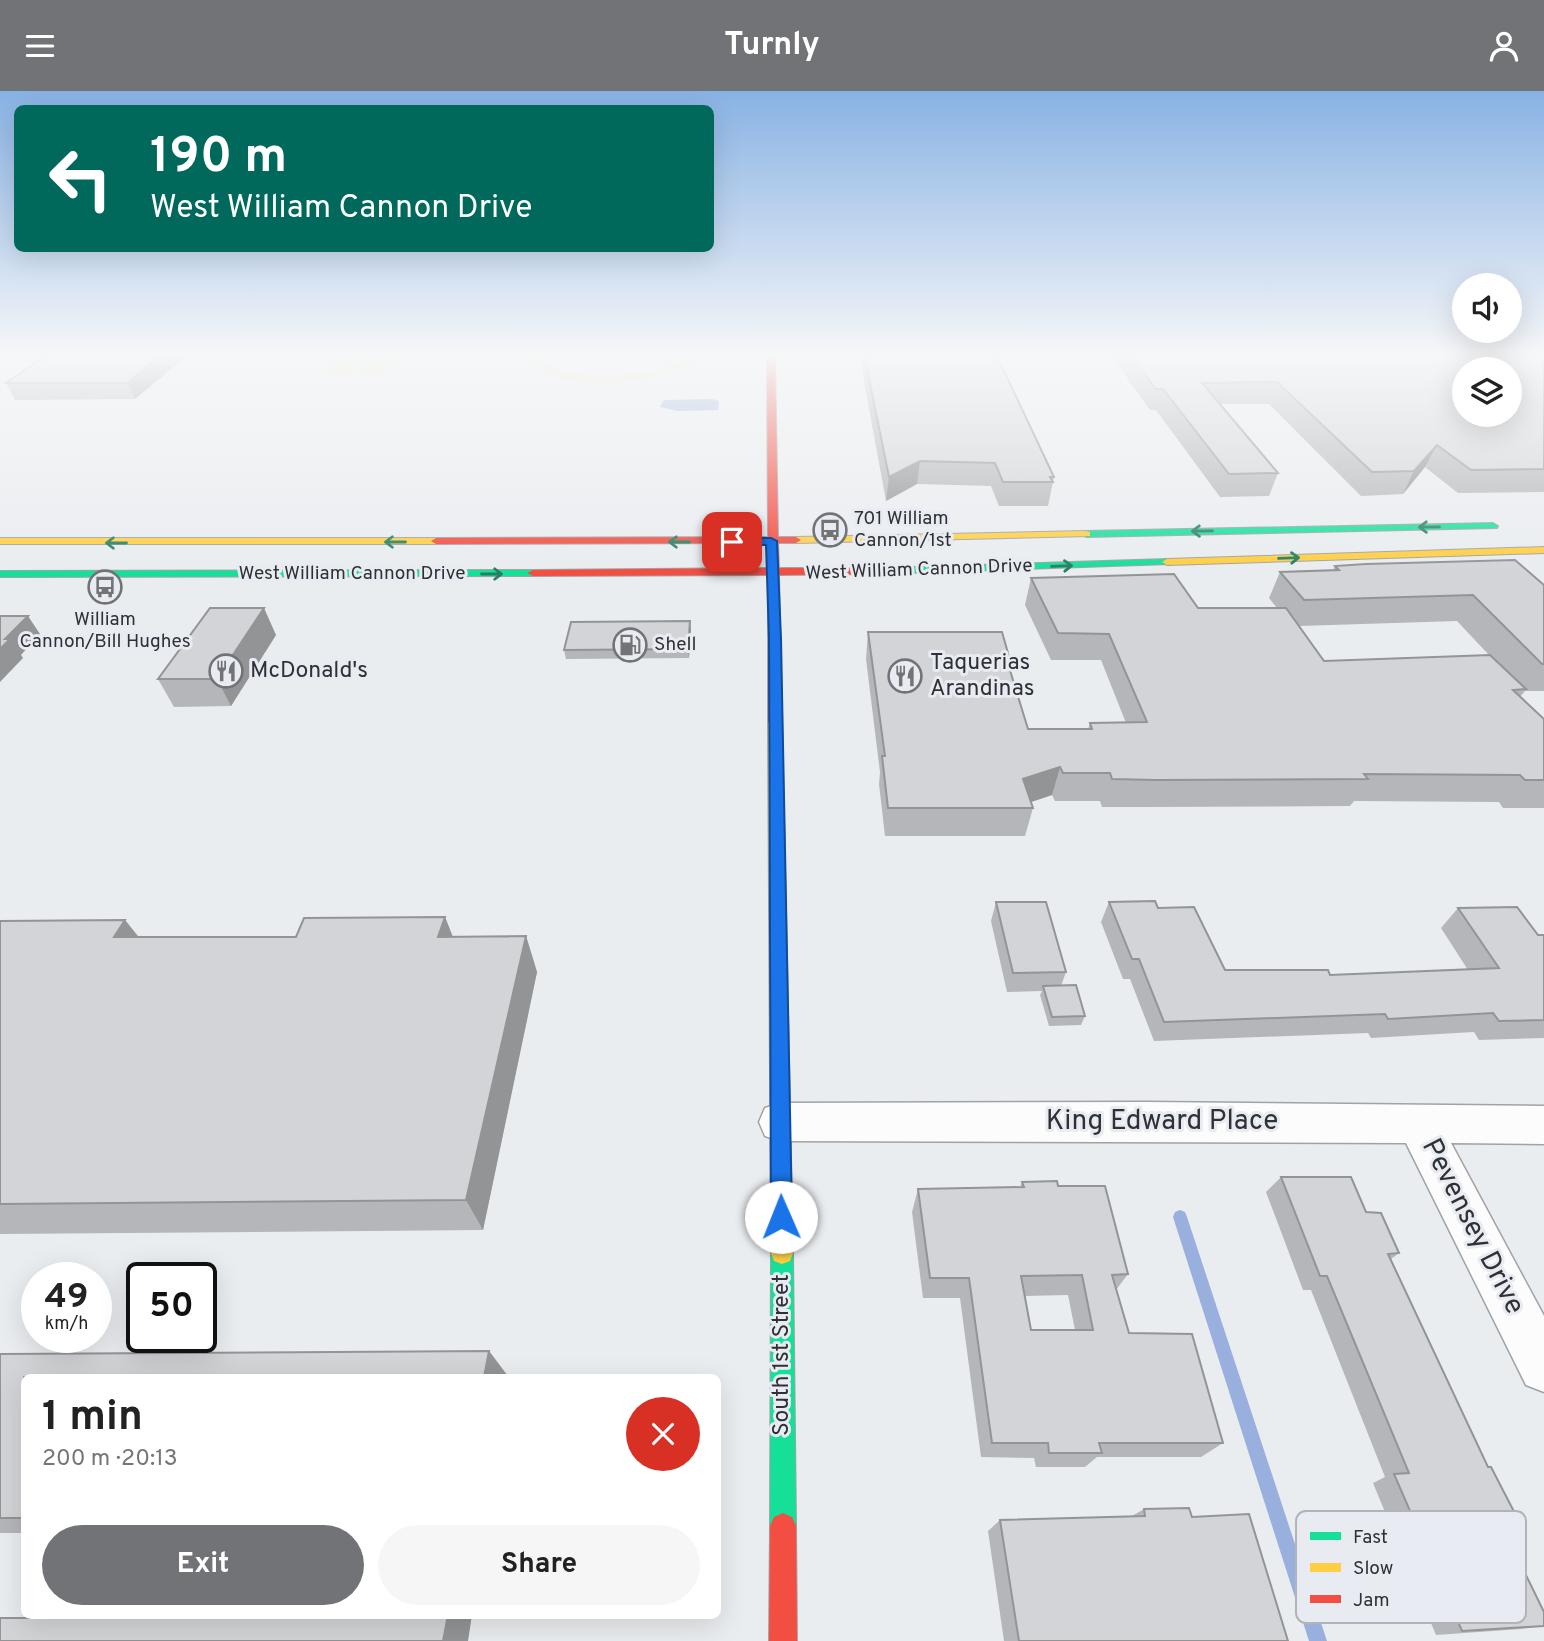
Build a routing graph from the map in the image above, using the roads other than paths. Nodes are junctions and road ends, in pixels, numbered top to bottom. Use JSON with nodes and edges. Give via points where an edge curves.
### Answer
{"nodes":[{"id":1,"x":771,"y":427,"type":"edge"},
{"id":2,"x":0,"y":541,"type":"edge"},
{"id":3,"x":771,"y":541,"type":"junction"},
{"id":4,"x":1544,"y":550,"type":"edge"},
{"id":5,"x":1507,"y":552,"type":"junction"},
{"id":6,"x":773,"y":573,"type":"junction"},
{"id":7,"x":0,"y":574,"type":"edge"},
{"id":8,"x":780,"y":1122,"type":"junction"},
{"id":9,"x":1419,"y":1125,"type":"junction"},
{"id":10,"x":1544,"y":1125,"type":"edge"},
{"id":11,"x":1544,"y":1367,"type":"edge"},
{"id":12,"x":783,"y":1641,"type":"edge"}],
"edges":[{"from":1,"to":3,"type":"main road","name":"South 1st Street"},
{"from":3,"to":2,"type":"main road","name":"West William Cannon Drive","one_way":true},
{"from":5,"to":3,"type":"main road","name":"West William Cannon Drive","one_way":true,"via":[[1503,525]]},
{"from":3,"to":6,"type":"main road","name":"South 1st Street"},
{"from":4,"to":5,"type":"main road","name":"West William Cannon Drive"},
{"from":6,"to":5,"type":"main road","name":"West William Cannon Drive","one_way":true},
{"from":7,"to":6,"type":"main road","name":"West William Cannon Drive","one_way":true},
{"from":6,"to":8,"type":"main road","name":"South 1st Street"},
{"from":8,"to":9,"type":"street","name":"King Edward Place"},
{"from":8,"to":12,"type":"main road","name":"South 1st Street"},
{"from":9,"to":10,"type":"street","name":"King Edward Place"},
{"from":9,"to":11,"type":"street","name":"Pevensey Drive"}]}
